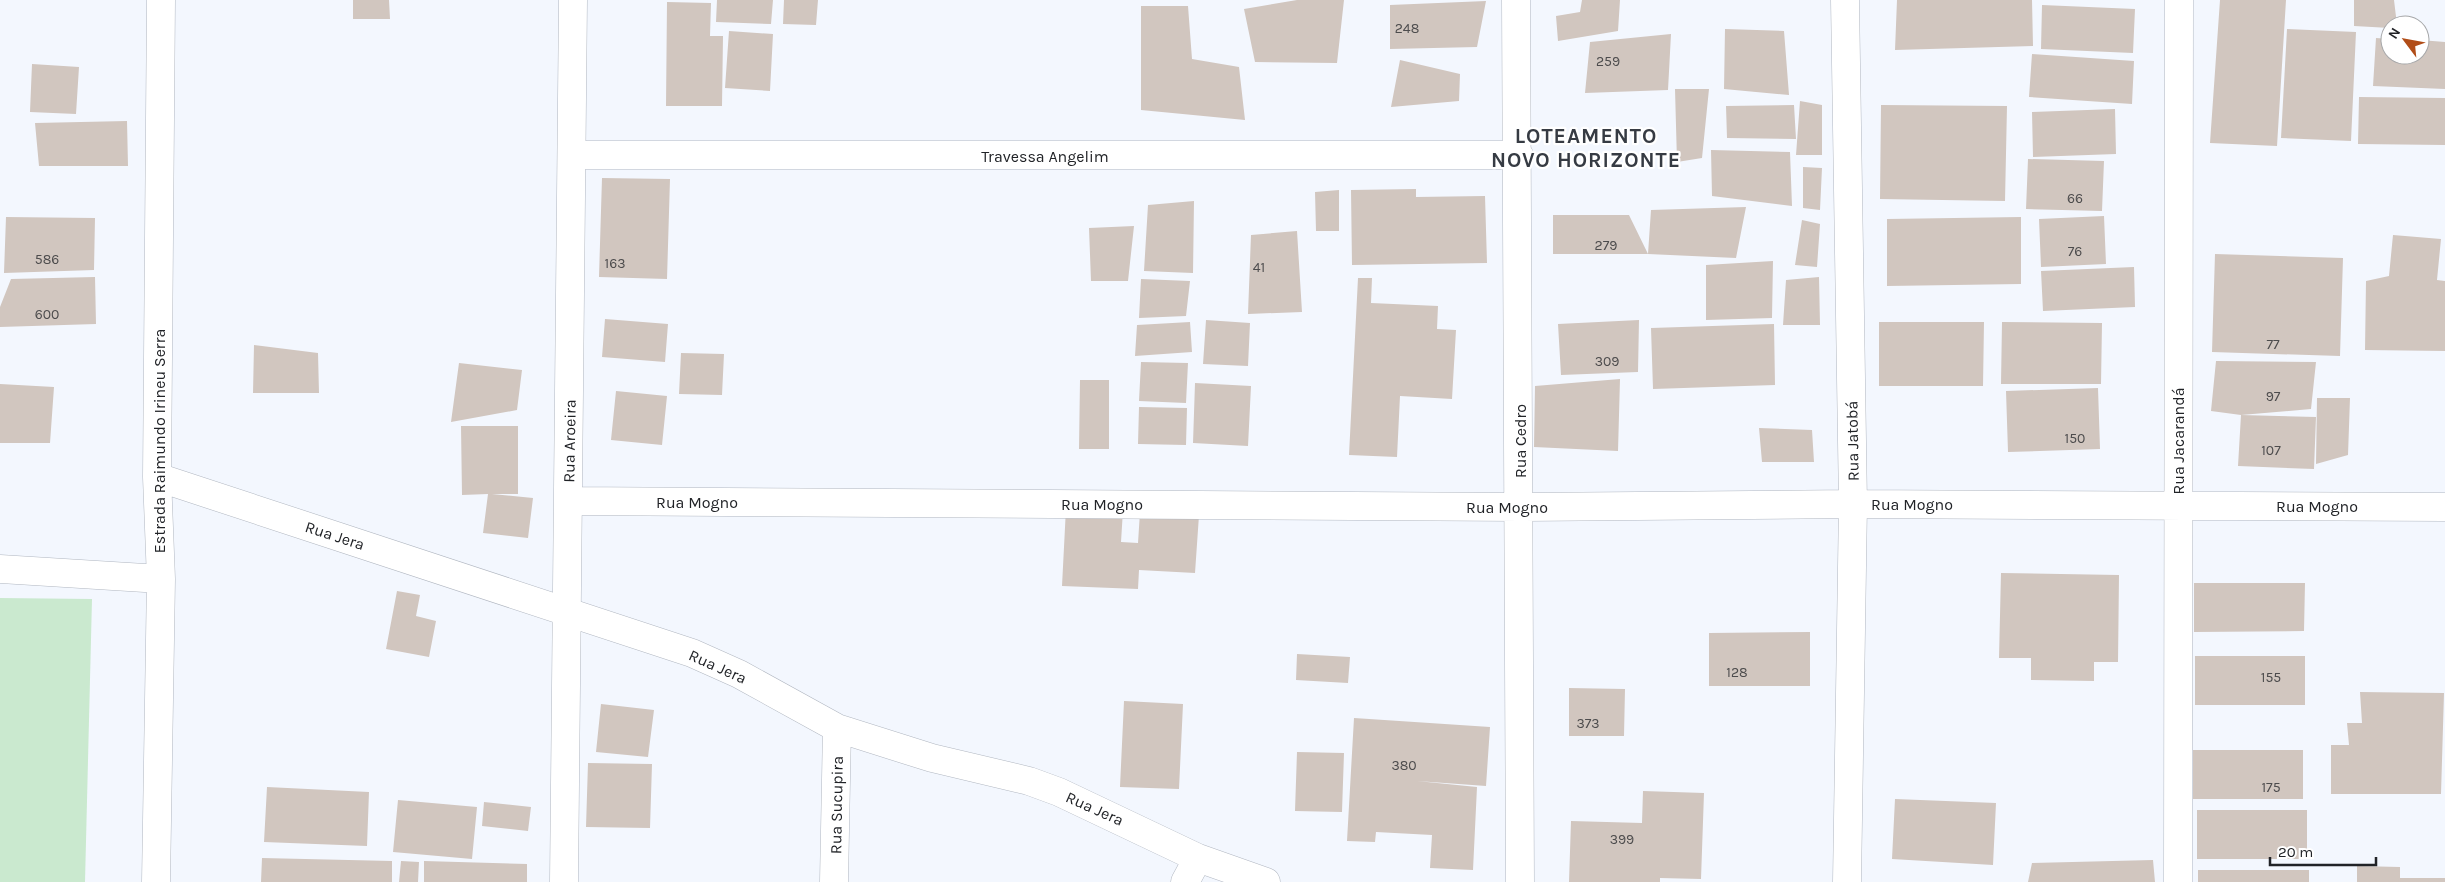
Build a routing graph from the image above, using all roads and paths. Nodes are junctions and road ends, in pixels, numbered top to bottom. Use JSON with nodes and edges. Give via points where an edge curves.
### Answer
{"nodes":[{"id":1,"x":161,"y":0,"type":"edge"},
{"id":2,"x":573,"y":0,"type":"edge"},
{"id":3,"x":1516,"y":0,"type":"edge"},
{"id":4,"x":1845,"y":0,"type":"edge"},
{"id":5,"x":2179,"y":0,"type":"edge"},
{"id":6,"x":572,"y":155,"type":"junction"},
{"id":7,"x":1519,"y":155,"type":"junction"},
{"id":8,"x":157,"y":477,"type":"junction"},
{"id":9,"x":568,"y":501,"type":"junction"},
{"id":10,"x":1853,"y":504,"type":"junction"},
{"id":11,"x":2178,"y":505,"type":"junction"},
{"id":12,"x":2445,"y":506,"type":"edge"},
{"id":13,"x":1520,"y":507,"type":"junction"},
{"id":14,"x":0,"y":569,"type":"edge"},
{"id":15,"x":161,"y":579,"type":"junction"},
{"id":16,"x":566,"y":611,"type":"junction"},
{"id":17,"x":837,"y":728,"type":"junction"},
{"id":18,"x":1198,"y":858,"type":"junction"},
{"id":19,"x":156,"y":882,"type":"edge"},
{"id":20,"x":564,"y":882,"type":"edge"},
{"id":21,"x":834,"y":882,"type":"edge"},
{"id":22,"x":1185,"y":882,"type":"edge"},
{"id":23,"x":1266,"y":882,"type":"edge"},
{"id":24,"x":1520,"y":882,"type":"edge"},
{"id":25,"x":1847,"y":882,"type":"edge"},
{"id":26,"x":2178,"y":882,"type":"edge"}],
"edges":[{"from":1,"to":8,"type":"street","name":"Estrada Raimundo Irineu Serra"},
{"from":2,"to":6,"type":"street","name":"Rua Aroeira"},
{"from":3,"to":7,"type":"street","name":"Rua Cedro"},
{"from":4,"to":10,"type":"street","name":"Rua Jatobá"},
{"from":5,"to":11,"type":"street","name":"Rua Jacarandá"},
{"from":6,"to":7,"type":"street","name":"Travessa Angelim"},
{"from":6,"to":9,"type":"street","name":"Rua Aroeira"},
{"from":7,"to":13,"type":"street","name":"Rua Cedro"},
{"from":8,"to":15,"type":"street","name":"Estrada Raimundo Irineu Serra"},
{"from":8,"to":16,"type":"street","name":"Rua Jera"},
{"from":9,"to":13,"type":"street","name":"Rua Mogno"},
{"from":9,"to":16,"type":"street","name":"Rua Aroeira"},
{"from":10,"to":11,"type":"street","name":"Rua Mogno"},
{"from":10,"to":13,"type":"street","name":"Rua Mogno"},
{"from":10,"to":25,"type":"street","name":"Rua Jatobá"},
{"from":11,"to":12,"type":"street","name":"Rua Mogno"},
{"from":11,"to":26,"type":"street","name":"Rua Jacarandá"},
{"from":13,"to":24,"type":"street","name":"Rua Cedro"},
{"from":14,"to":15,"type":"street"},
{"from":15,"to":19,"type":"street","name":"Estrada Raimundo Irineu Serra"},
{"from":16,"to":17,"type":"street","name":"Rua Jera","via":[[692,653],[739,674]]},
{"from":16,"to":20,"type":"street","name":"Rua Aroeira"},
{"from":17,"to":18,"type":"street","name":"Rua Jera","via":[[932,758],[1044,786]]},
{"from":17,"to":21,"type":"street","name":"Rua Sucupira"},
{"from":18,"to":22,"type":"street"},
{"from":18,"to":23,"type":"street","name":"Rua Jera"}]}
